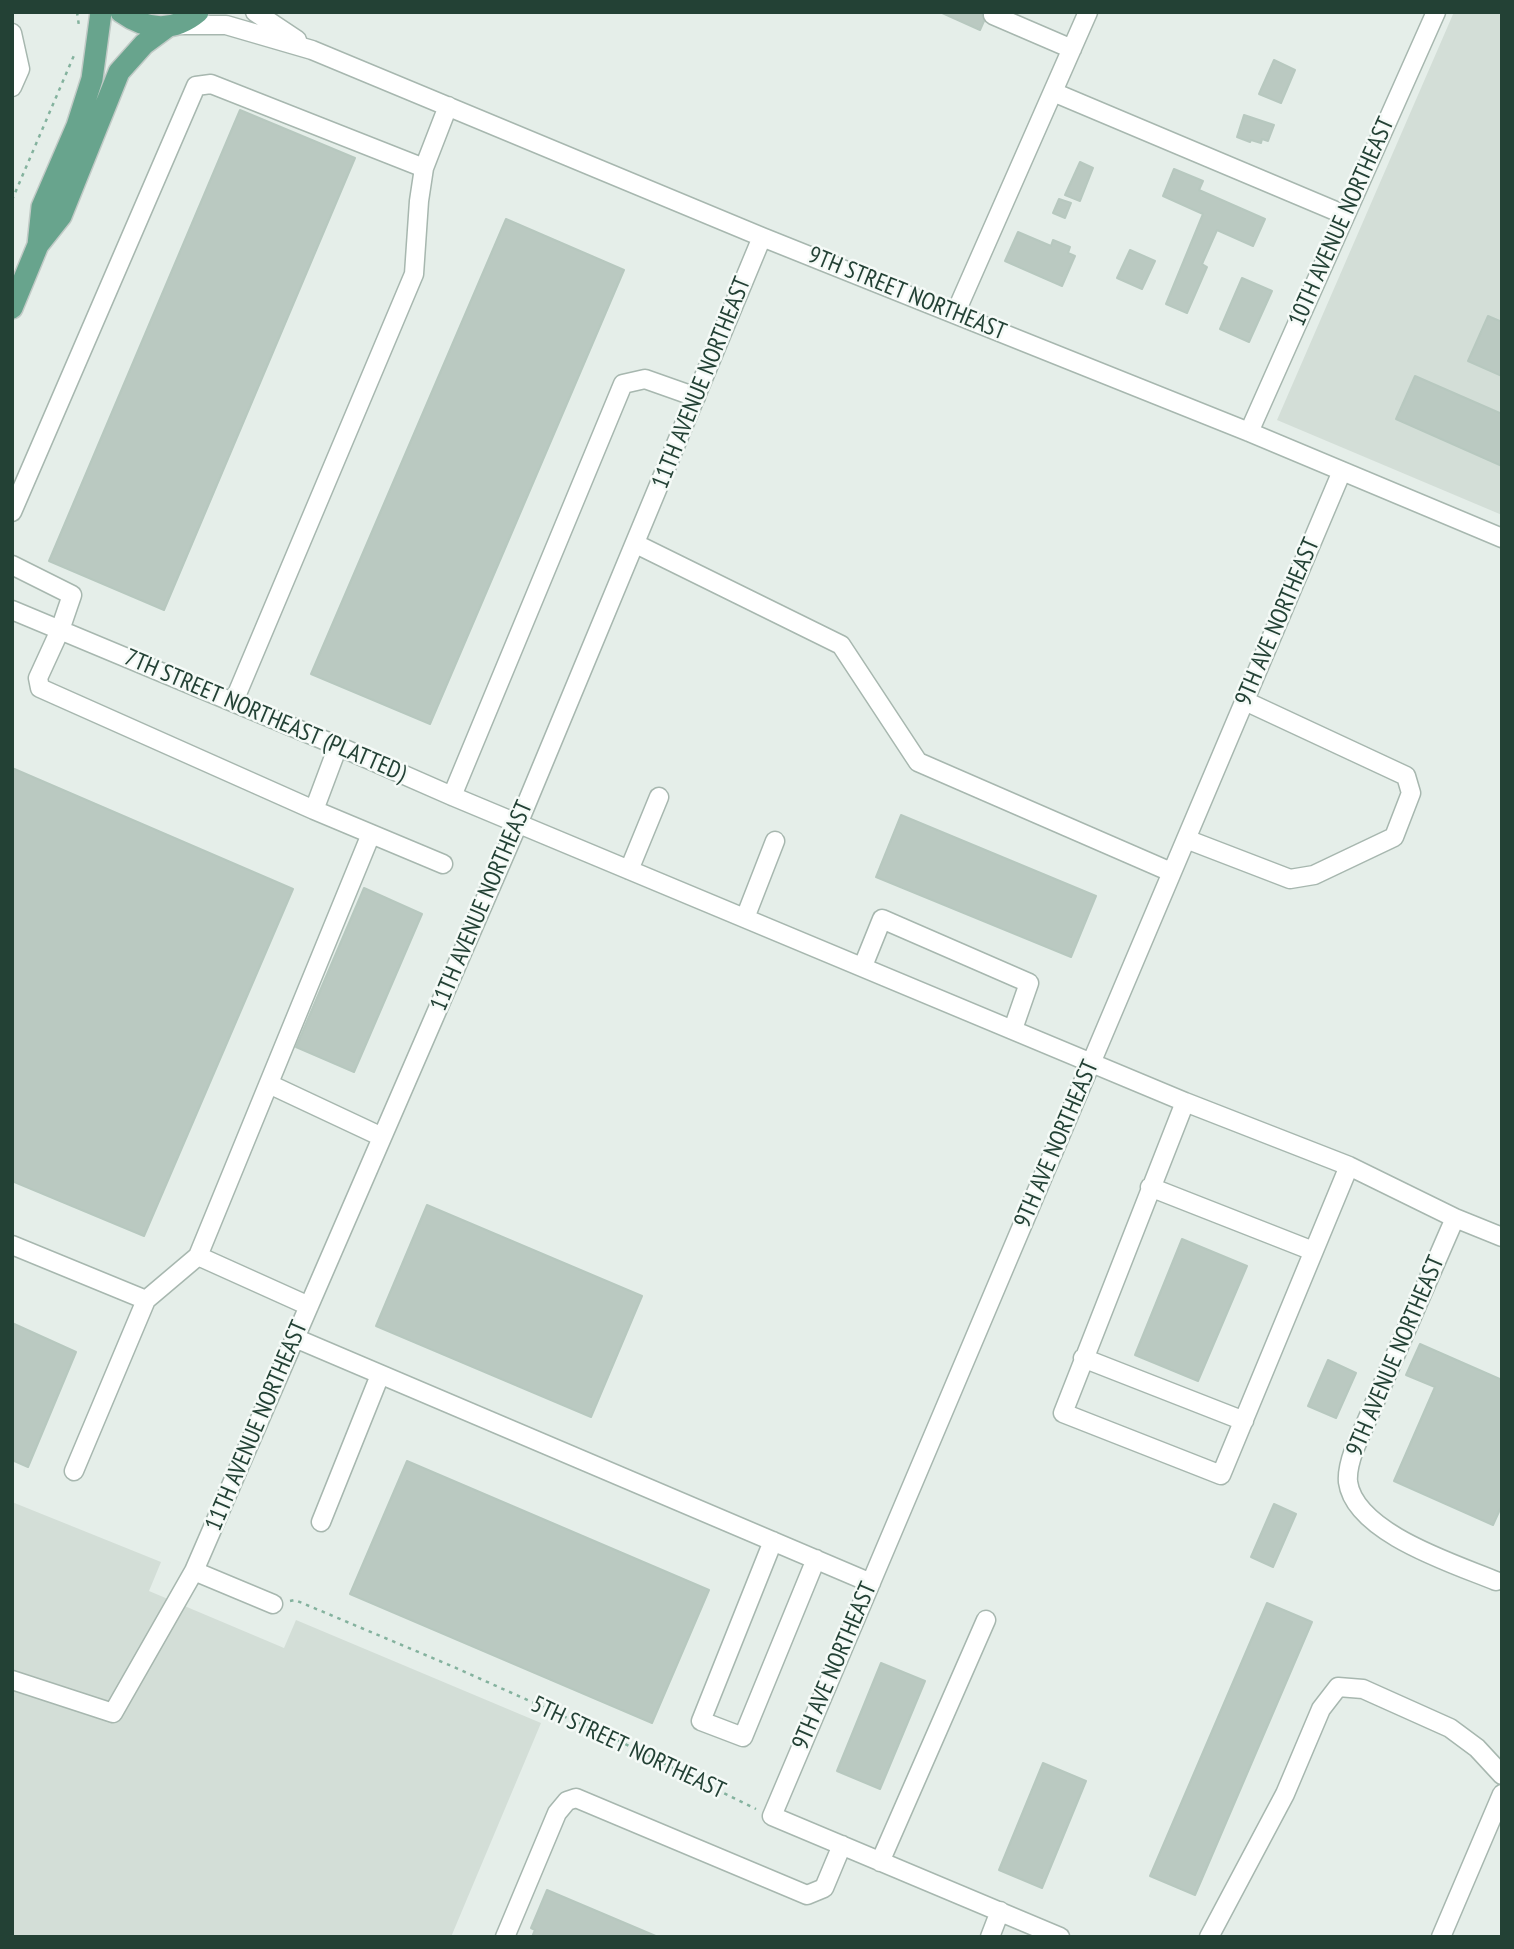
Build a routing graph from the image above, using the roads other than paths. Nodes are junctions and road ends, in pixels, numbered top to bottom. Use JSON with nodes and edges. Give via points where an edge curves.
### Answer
{"nodes":[{"id":1,"x":101,"y":12,"type":"edge"},
{"id":2,"x":121,"y":12,"type":"edge"},
{"id":3,"x":198,"y":12,"type":"edge"},
{"id":4,"x":255,"y":12,"type":"edge"},
{"id":5,"x":1088,"y":12,"type":"edge"},
{"id":6,"x":1436,"y":12,"type":"edge"},
{"id":7,"x":993,"y":15,"type":"dead end"},
{"id":8,"x":172,"y":26,"type":"junction"},
{"id":9,"x":12,"y":33,"type":"edge"},
{"id":10,"x":1072,"y":49,"type":"junction"},
{"id":11,"x":312,"y":50,"type":"junction"},
{"id":12,"x":16,"y":67,"type":"edge"},
{"id":13,"x":12,"y":88,"type":"edge"},
{"id":14,"x":1053,"y":92,"type":"junction"},
{"id":15,"x":448,"y":106,"type":"junction"},
{"id":16,"x":424,"y":168,"type":"junction"},
{"id":17,"x":1345,"y":215,"type":"junction"},
{"id":18,"x":762,"y":237,"type":"junction"},
{"id":19,"x":38,"y":245,"type":"junction"},
{"id":20,"x":12,"y":308,"type":"edge"},
{"id":21,"x":955,"y":314,"type":"junction"},
{"id":22,"x":696,"y":397,"type":"junction"},
{"id":23,"x":1249,"y":432,"type":"junction"},
{"id":24,"x":1342,"y":471,"type":"junction"},
{"id":25,"x":12,"y":512,"type":"edge"},
{"id":26,"x":1502,"y":538,"type":"edge"},
{"id":27,"x":636,"y":544,"type":"junction"},
{"id":28,"x":12,"y":565,"type":"edge"},
{"id":29,"x":12,"y":610,"type":"edge"},
{"id":30,"x":60,"y":630,"type":"junction"},
{"id":31,"x":234,"y":701,"type":"junction"},
{"id":32,"x":1245,"y":701,"type":"junction"},
{"id":33,"x":338,"y":746,"type":"junction"},
{"id":34,"x":452,"y":796,"type":"junction"},
{"id":35,"x":659,"y":797,"type":"dead end"},
{"id":36,"x":314,"y":810,"type":"junction"},
{"id":37,"x":518,"y":824,"type":"junction"},
{"id":38,"x":371,"y":834,"type":"junction"},
{"id":39,"x":1186,"y":839,"type":"junction"},
{"id":40,"x":775,"y":841,"type":"dead end"},
{"id":41,"x":443,"y":864,"type":"dead end"},
{"id":42,"x":629,"y":870,"type":"junction"},
{"id":43,"x":1171,"y":873,"type":"junction"},
{"id":44,"x":745,"y":918,"type":"junction"},
{"id":45,"x":863,"y":966,"type":"junction"},
{"id":46,"x":1013,"y":1029,"type":"junction"},
{"id":47,"x":1092,"y":1061,"type":"junction"},
{"id":48,"x":269,"y":1084,"type":"junction"},
{"id":49,"x":1185,"y":1102,"type":"junction"},
{"id":50,"x":382,"y":1137,"type":"junction"},
{"id":51,"x":1349,"y":1166,"type":"junction"},
{"id":52,"x":1150,"y":1187,"type":"junction"},
{"id":53,"x":1455,"y":1218,"type":"junction"},
{"id":54,"x":1502,"y":1237,"type":"edge"},
{"id":55,"x":12,"y":1245,"type":"edge"},
{"id":56,"x":1313,"y":1251,"type":"junction"},
{"id":57,"x":198,"y":1256,"type":"junction"},
{"id":58,"x":146,"y":1300,"type":"junction"},
{"id":59,"x":309,"y":1306,"type":"junction"},
{"id":60,"x":295,"y":1338,"type":"junction"},
{"id":61,"x":1083,"y":1358,"type":"junction"},
{"id":62,"x":380,"y":1375,"type":"junction"},
{"id":63,"x":1244,"y":1421,"type":"junction"},
{"id":64,"x":74,"y":1471,"type":"dead end"},
{"id":65,"x":321,"y":1522,"type":"dead end"},
{"id":66,"x":773,"y":1541,"type":"junction"},
{"id":67,"x":816,"y":1559,"type":"junction"},
{"id":68,"x":194,"y":1571,"type":"junction"},
{"id":69,"x":1496,"y":1581,"type":"dead end"},
{"id":70,"x":870,"y":1583,"type":"junction"},
{"id":71,"x":273,"y":1604,"type":"road end"},
{"id":72,"x":986,"y":1620,"type":"dead end"},
{"id":73,"x":12,"y":1680,"type":"edge"},
{"id":74,"x":1502,"y":1775,"type":"edge"},
{"id":75,"x":1502,"y":1794,"type":"edge"},
{"id":76,"x":842,"y":1845,"type":"junction"},
{"id":77,"x":880,"y":1862,"type":"junction"},
{"id":78,"x":1000,"y":1911,"type":"junction"},
{"id":79,"x":505,"y":1937,"type":"edge"},
{"id":80,"x":990,"y":1937,"type":"edge"},
{"id":81,"x":1060,"y":1937,"type":"edge"},
{"id":82,"x":1209,"y":1937,"type":"edge"},
{"id":83,"x":1441,"y":1937,"type":"edge"}],
"edges":[{"from":1,"to":19,"type":"main road","via":[[92,79],[42,207]]},
{"from":2,"to":8,"type":"main road","via":[[142,23]]},
{"from":3,"to":8,"type":"main road"},
{"from":4,"to":11,"type":"street","name":"9TH STREET NORTHEAST"},
{"from":5,"to":10,"type":"street"},
{"from":6,"to":17,"type":"street","name":"10TH AVENUE NORTHEAST"},
{"from":7,"to":10,"type":"street"},
{"from":8,"to":11,"type":"street","name":"9TH STREET NORTHEAST","via":[[226,25]]},
{"from":8,"to":19,"type":"main road","via":[[144,44],[119,72],[61,216]]},
{"from":9,"to":12,"type":"street"},
{"from":10,"to":14,"type":"street"},
{"from":11,"to":15,"type":"street","name":"9TH STREET NORTHEAST"},
{"from":12,"to":13,"type":"street"},
{"from":14,"to":17,"type":"street"},
{"from":14,"to":21,"type":"street"},
{"from":15,"to":16,"type":"street"},
{"from":15,"to":18,"type":"street","name":"9TH STREET NORTHEAST"},
{"from":16,"to":25,"type":"street","via":[[211,84],[196,86]]},
{"from":16,"to":31,"type":"street","via":[[414,274]]},
{"from":17,"to":23,"type":"street","name":"10TH AVENUE NORTHEAST"},
{"from":18,"to":21,"type":"street","name":"9TH STREET NORTHEAST"},
{"from":18,"to":22,"type":"street","name":"11TH AVENUE NORTHEAST"},
{"from":19,"to":20,"type":"main road"},
{"from":21,"to":23,"type":"street","name":"9TH STREET NORTHEAST"},
{"from":22,"to":27,"type":"street","name":"11TH AVENUE NORTHEAST"},
{"from":22,"to":34,"type":"street","via":[[645,379],[623,384]]},
{"from":23,"to":24,"type":"street","name":"9TH STREET NORTHEAST"},
{"from":24,"to":26,"type":"street","name":"9TH STREET NORTHEAST"},
{"from":24,"to":32,"type":"street","name":"9TH AVE NORTHEAST"},
{"from":27,"to":37,"type":"street","name":"11TH AVENUE NORTHEAST"},
{"from":27,"to":43,"type":"street","via":[[841,645],[918,762]]},
{"from":28,"to":30,"type":"street","via":[[72,595]]},
{"from":29,"to":30,"type":"street","name":"7TH STREET NORTHEAST (PLATTED)"},
{"from":30,"to":31,"type":"street","name":"7TH STREET NORTHEAST (PLATTED)"},
{"from":30,"to":36,"type":"street","via":[[38,678],[40,688]]},
{"from":31,"to":33,"type":"street","name":"7TH STREET NORTHEAST (PLATTED)"},
{"from":32,"to":39,"type":"street","name":"9TH AVE NORTHEAST"},
{"from":32,"to":39,"type":"street","via":[[1406,776],[1411,793],[1394,837],[1314,875],[1290,879]]},
{"from":33,"to":34,"type":"street","name":"7TH STREET NORTHEAST (PLATTED)"},
{"from":33,"to":36,"type":"street"},
{"from":34,"to":37,"type":"street","name":"7TH STREET NORTHEAST (PLATTED)"},
{"from":35,"to":42,"type":"street"},
{"from":36,"to":38,"type":"street"},
{"from":37,"to":42,"type":"street","name":"7TH STREET NORTHEAST (PLATTED)"},
{"from":37,"to":50,"type":"street","name":"11TH AVENUE NORTHEAST"},
{"from":38,"to":41,"type":"street"},
{"from":38,"to":48,"type":"street"},
{"from":39,"to":43,"type":"street","name":"9TH AVE NORTHEAST"},
{"from":40,"to":44,"type":"street"},
{"from":42,"to":44,"type":"street","name":"7TH STREET NORTHEAST (PLATTED)"},
{"from":43,"to":47,"type":"street","name":"9TH AVE NORTHEAST"},
{"from":44,"to":45,"type":"street","name":"7TH STREET NORTHEAST (PLATTED)"},
{"from":45,"to":46,"type":"street","name":"7TH STREET NORTHEAST (PLATTED)"},
{"from":45,"to":46,"type":"street","via":[[882,919],[1030,983]]},
{"from":46,"to":47,"type":"street","name":"7TH STREET NORTHEAST (PLATTED)"},
{"from":47,"to":49,"type":"street","name":"7TH STREET NORTHEAST (PLATTED)"},
{"from":47,"to":70,"type":"street","name":"9TH AVE NORTHEAST"},
{"from":48,"to":50,"type":"street"},
{"from":48,"to":57,"type":"street"},
{"from":49,"to":51,"type":"street","name":"7TH STREET NORTHEAST (PLATTED)"},
{"from":49,"to":52,"type":"street"},
{"from":50,"to":59,"type":"street","name":"11TH AVENUE NORTHEAST"},
{"from":51,"to":53,"type":"street","name":"7TH STREET NORTHEAST (PLATTED)"},
{"from":51,"to":56,"type":"street"},
{"from":52,"to":56,"type":"street"},
{"from":52,"to":61,"type":"street"},
{"from":53,"to":54,"type":"street","name":"7TH STREET NORTHEAST (PLATTED)"},
{"from":53,"to":69,"type":"street","name":"9TH AVENUE NORTHEAST","via":[[1354,1450],[1348,1482],[1360,1507],[1410,1546]]},
{"from":55,"to":58,"type":"street"},
{"from":56,"to":63,"type":"street"},
{"from":57,"to":58,"type":"street"},
{"from":57,"to":59,"type":"street"},
{"from":58,"to":64,"type":"street"},
{"from":59,"to":60,"type":"street","name":"11TH AVENUE NORTHEAST"},
{"from":60,"to":62,"type":"street"},
{"from":60,"to":68,"type":"street","name":"11TH AVENUE NORTHEAST"},
{"from":61,"to":63,"type":"street"},
{"from":61,"to":63,"type":"street","via":[[1063,1413],[1221,1475]]},
{"from":62,"to":65,"type":"street"},
{"from":62,"to":66,"type":"street"},
{"from":66,"to":67,"type":"street"},
{"from":66,"to":67,"type":"street","via":[[701,1721],[743,1737]]},
{"from":67,"to":70,"type":"street"},
{"from":68,"to":71,"type":"street"},
{"from":68,"to":73,"type":"street","name":"11TH AVENUE NORTHEAST","via":[[113,1713]]},
{"from":70,"to":76,"type":"street","name":"9TH AVE NORTHEAST","via":[[772,1816]]},
{"from":72,"to":77,"type":"street"},
{"from":74,"to":82,"type":"street","via":[[1450,1728],[1363,1689],[1338,1687],[1321,1709],[1285,1794]]},
{"from":75,"to":83,"type":"street"},
{"from":76,"to":77,"type":"street"},
{"from":76,"to":79,"type":"street","via":[[824,1888],[807,1895],[576,1798],[557,1813]]},
{"from":77,"to":78,"type":"street"},
{"from":78,"to":80,"type":"street"},
{"from":78,"to":81,"type":"street"}]}
